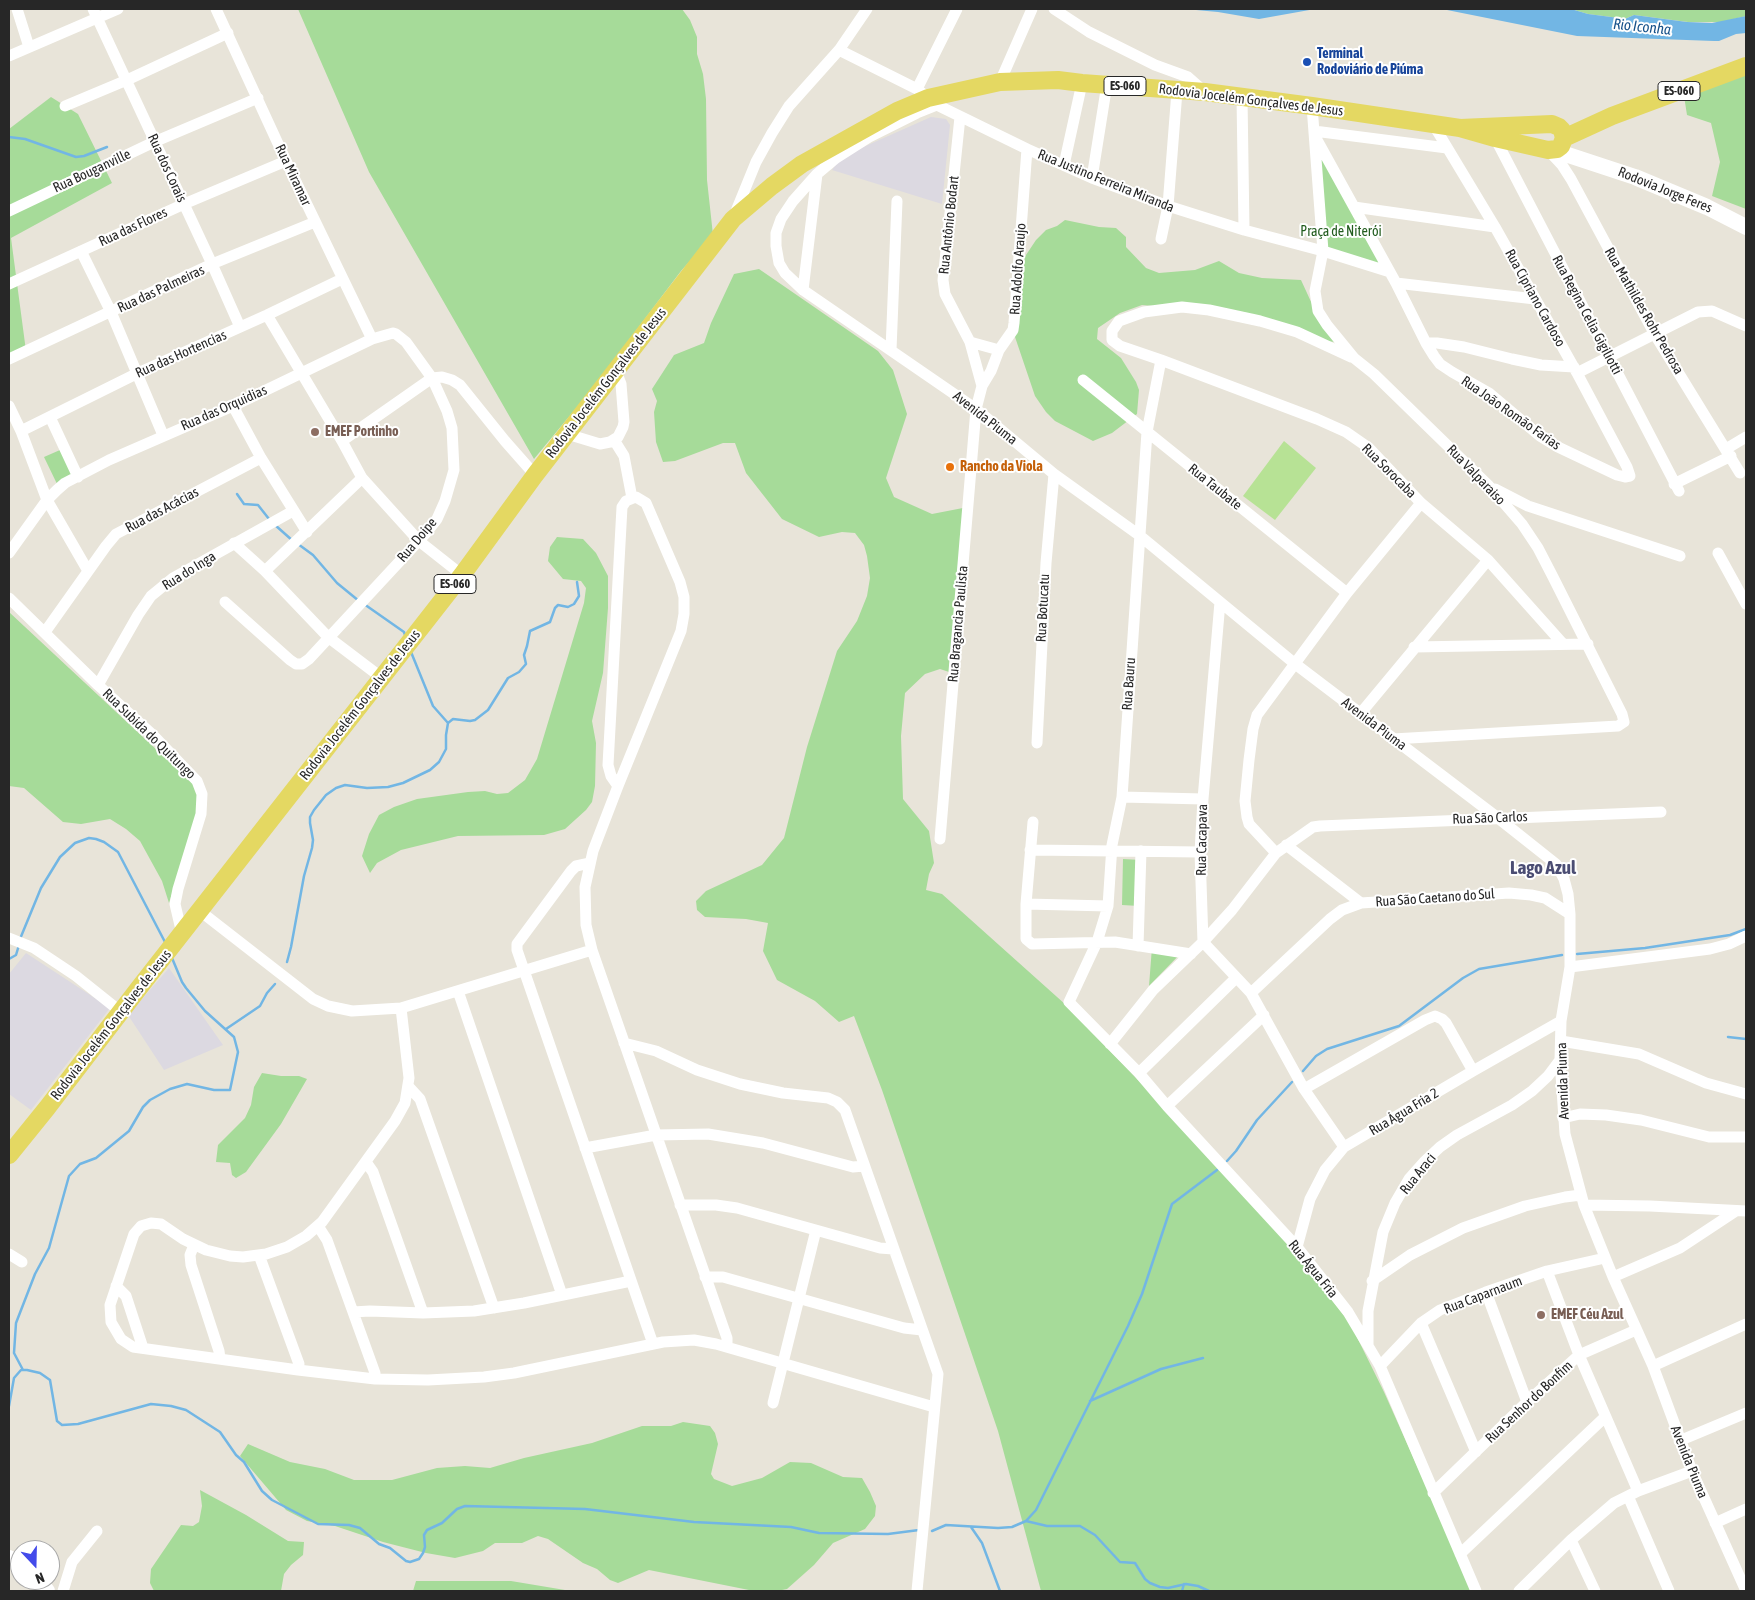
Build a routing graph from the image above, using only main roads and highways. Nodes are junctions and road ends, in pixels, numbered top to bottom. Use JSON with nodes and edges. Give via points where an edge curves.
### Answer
{"nodes":[{"id":1,"x":1746,"y":66,"type":"edge"},
{"id":2,"x":1612,"y":116,"type":"junction"},
{"id":3,"x":1550,"y":124,"type":"junction"},
{"id":4,"x":1460,"y":128,"type":"junction"},
{"id":5,"x":1554,"y":145,"type":"junction"},
{"id":6,"x":1746,"y":227,"type":"edge"},
{"id":7,"x":9,"y":1155,"type":"edge"}],
"edges":[{"from":1,"to":2,"type":"main road","name":"Rodovia Jocelém Gonçalves de Jesus","number":"ES-060"},
{"from":2,"to":3,"type":"main road","name":"Rodovia Jocelém Gonçalves de Jesus","number":"ES-060"},
{"from":2,"to":5,"type":"main road","name":"Rodovia Jocelém Gonçalves de Jesus","number":"ES-060"},
{"from":3,"to":4,"type":"main road","name":"Rodovia Jocelém Gonçalves de Jesus","number":"ES-060"},
{"from":3,"to":5,"type":"main road","via":[[1562,130]]},
{"from":4,"to":5,"type":"main road","name":"Rodovia Jocelém Gonçalves de Jesus","number":"ES-060","via":[[1495,138]]},
{"from":4,"to":7,"type":"main road","name":"Rodovia Jocelém Gonçalves de Jesus","number":"ES-060","via":[[1205,92],[1058,80],[1000,82],[927,98],[888,115],[802,164],[733,219],[462,575]]},
{"from":5,"to":6,"type":"main road","name":"Rodovia Jorge Feres","via":[[1707,207]]}]}
